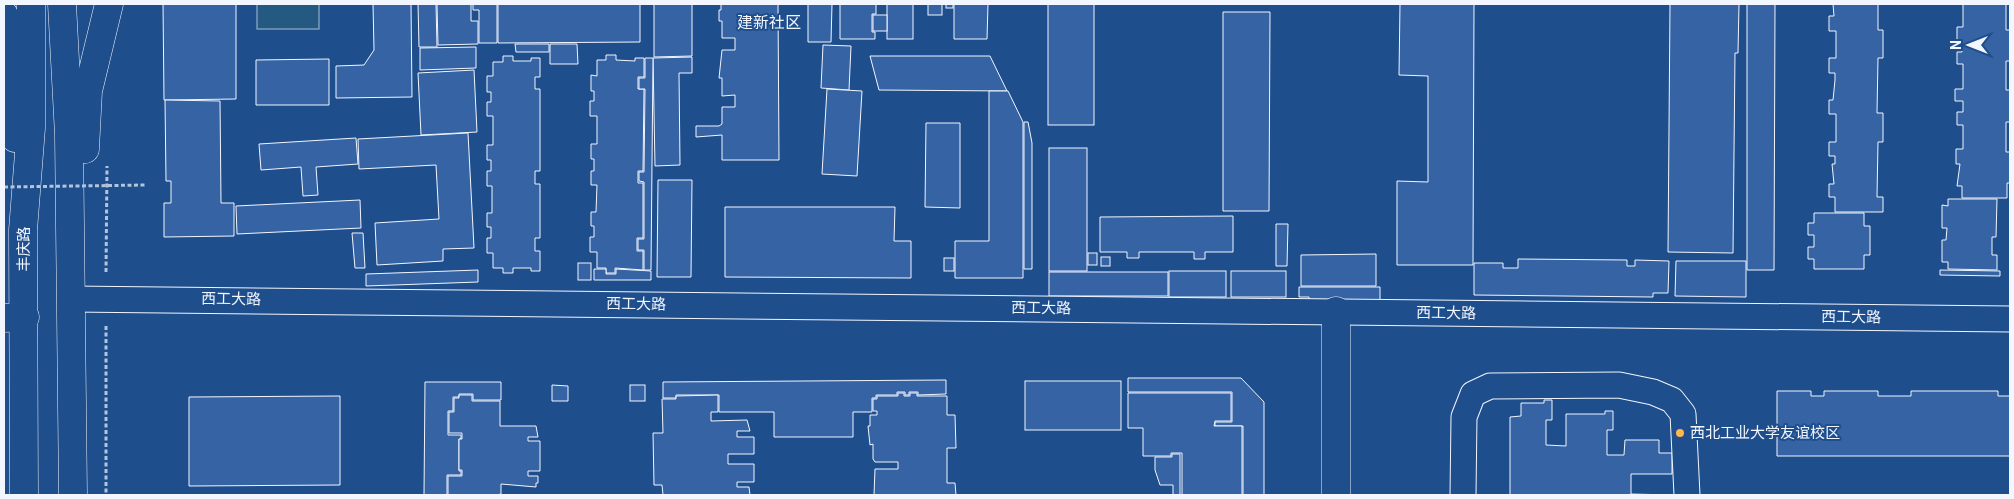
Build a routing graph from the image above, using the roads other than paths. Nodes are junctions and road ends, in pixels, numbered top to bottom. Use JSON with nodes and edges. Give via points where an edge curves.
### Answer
{"nodes":[{"id":1,"x":31,"y":4,"type":"edge"},
{"id":2,"x":62,"y":4,"type":"edge"},
{"id":3,"x":109,"y":4,"type":"edge"},
{"id":4,"x":4,"y":15,"type":"edge"},
{"id":5,"x":23,"y":230,"type":"junction"},
{"id":6,"x":71,"y":269,"type":"junction"},
{"id":7,"x":72,"y":299,"type":"junction"},
{"id":8,"x":1336,"y":311,"type":"junction"},
{"id":9,"x":14,"y":317,"type":"edge"},
{"id":10,"x":2010,"y":319,"type":"edge"},
{"id":11,"x":24,"y":495,"type":"edge"},
{"id":12,"x":73,"y":495,"type":"edge"},
{"id":13,"x":1336,"y":495,"type":"edge"},
{"id":14,"x":1463,"y":495,"type":"edge"},
{"id":15,"x":1687,"y":495,"type":"edge"}],
"edges":[{"from":1,"to":5,"type":"main road","name":"丰庆路","via":[[31,128]]},
{"from":2,"to":6,"type":"main road","via":[[69,135]]},
{"from":3,"to":6,"type":"main road","via":[[88,91],[80,236]]},
{"from":4,"to":5,"type":"main road"},
{"from":5,"to":9,"type":"main road","name":"丰庆路"},
{"from":6,"to":7,"type":"main road"},
{"from":7,"to":8,"type":"street","name":"西工大路"},
{"from":7,"to":12,"type":"main road"},
{"from":8,"to":10,"type":"street","name":"西工大路"},
{"from":8,"to":13,"type":"main road"},
{"from":9,"to":11,"type":"main road","name":"丰庆路"},
{"from":14,"to":15,"type":"street","via":[[1464,417],[1473,394],[1490,386],[1599,385],[1619,385],[1653,392],[1672,400],[1683,414]]}]}
